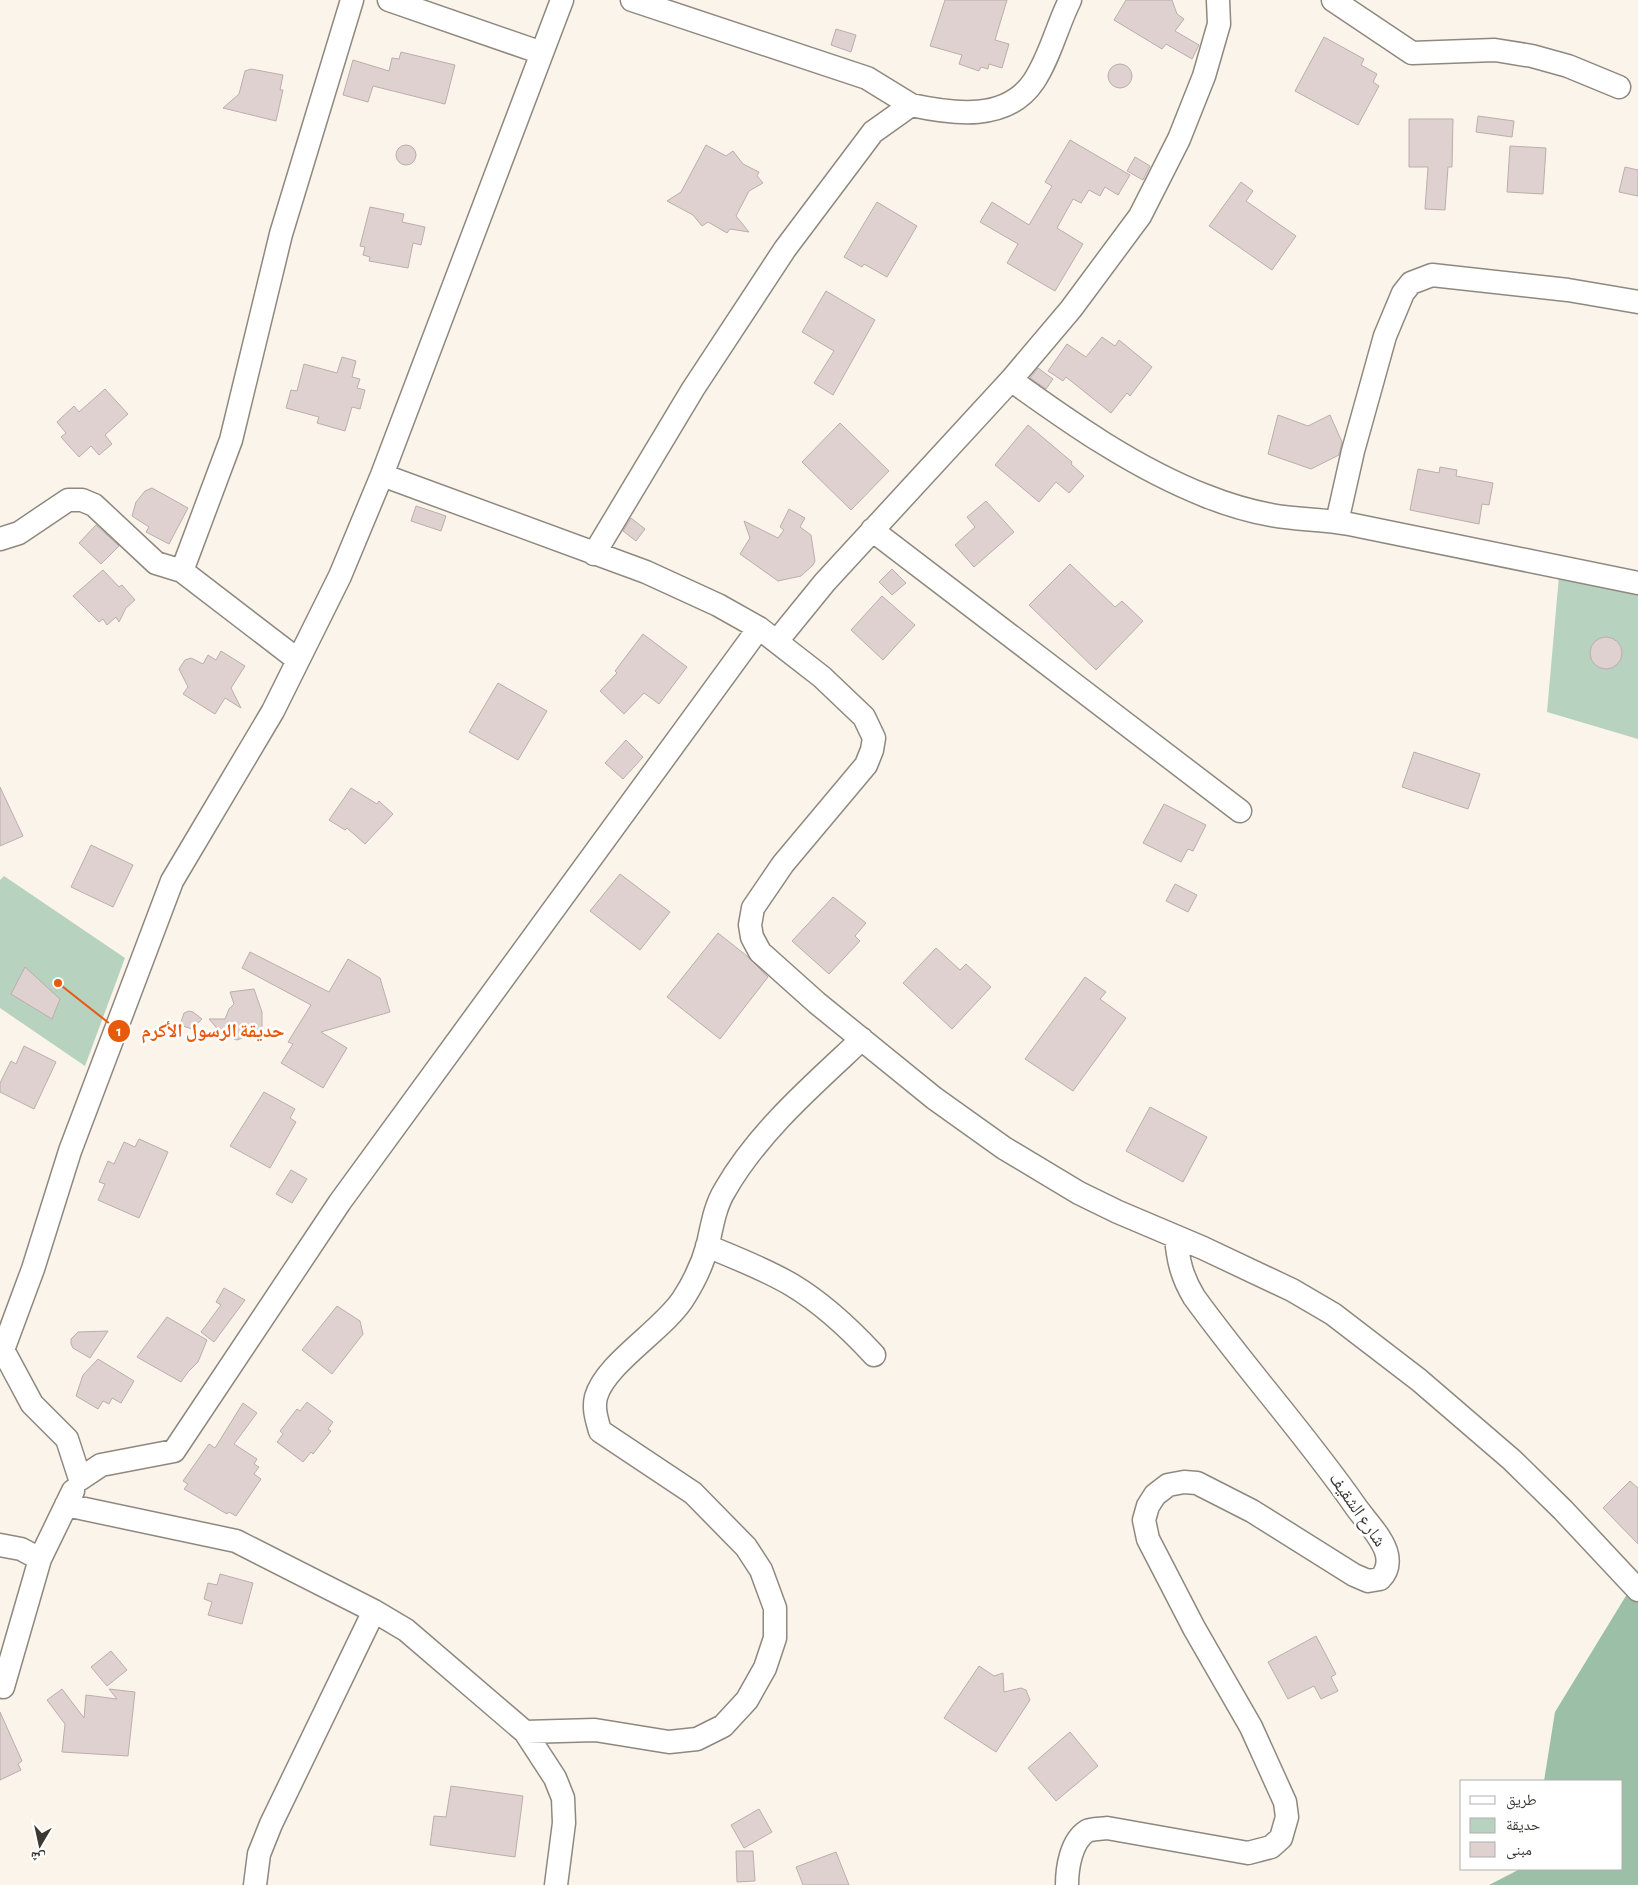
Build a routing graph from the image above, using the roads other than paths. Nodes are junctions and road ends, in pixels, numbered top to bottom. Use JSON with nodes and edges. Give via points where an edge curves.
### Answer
{"nodes":[{"id":1,"x":352,"y":0,"type":"edge"},
{"id":2,"x":389,"y":0,"type":"edge"},
{"id":3,"x":632,"y":0,"type":"edge"},
{"id":4,"x":1070,"y":0,"type":"edge"},
{"id":5,"x":1218,"y":0,"type":"edge"},
{"id":6,"x":1333,"y":0,"type":"edge"},
{"id":7,"x":567,"y":2,"type":"edge"},
{"id":8,"x":542,"y":53,"type":"junction"},
{"id":9,"x":1619,"y":87,"type":"dead end"},
{"id":10,"x":911,"y":105,"type":"junction"},
{"id":11,"x":1638,"y":302,"type":"edge"},
{"id":12,"x":1011,"y":380,"type":"junction"},
{"id":13,"x":382,"y":475,"type":"junction"},
{"id":14,"x":1337,"y":522,"type":"junction"},
{"id":15,"x":872,"y":530,"type":"junction"},
{"id":16,"x":0,"y":539,"type":"edge"},
{"id":17,"x":594,"y":554,"type":"junction"},
{"id":18,"x":182,"y":571,"type":"junction"},
{"id":19,"x":1638,"y":583,"type":"edge"},
{"id":20,"x":768,"y":634,"type":"junction"},
{"id":21,"x":298,"y":660,"type":"junction"},
{"id":22,"x":1240,"y":811,"type":"dead end"},
{"id":23,"x":862,"y":1039,"type":"junction"},
{"id":24,"x":1176,"y":1237,"type":"junction"},
{"id":25,"x":707,"y":1246,"type":"junction"},
{"id":26,"x":874,"y":1354,"type":"dead end"},
{"id":27,"x":80,"y":1479,"type":"junction"},
{"id":28,"x":66,"y":1505,"type":"junction"},
{"id":29,"x":0,"y":1545,"type":"edge"},
{"id":30,"x":40,"y":1559,"type":"junction"},
{"id":31,"x":1638,"y":1590,"type":"edge"},
{"id":32,"x":374,"y":1611,"type":"junction"},
{"id":33,"x":3,"y":1688,"type":"dead end"},
{"id":34,"x":525,"y":1732,"type":"junction"},
{"id":35,"x":255,"y":1885,"type":"edge"},
{"id":36,"x":556,"y":1885,"type":"edge"},
{"id":37,"x":1067,"y":1885,"type":"edge"}],
"edges":[{"from":1,"to":18,"type":"street","via":[[281,234],[231,440]]},
{"from":2,"to":8,"type":"street"},
{"from":3,"to":10,"type":"street","via":[[867,78]]},
{"from":4,"to":10,"type":"street","via":[[1035,80],[1023,95],[1007,106],[962,113]]},
{"from":5,"to":12,"type":"street","via":[[1218,24],[1204,76],[1179,140],[1140,216],[1071,309]]},
{"from":6,"to":9,"type":"street","via":[[1412,53],[1495,50],[1532,56],[1568,66]]},
{"from":7,"to":8,"type":"street"},
{"from":8,"to":13,"type":"street"},
{"from":10,"to":17,"type":"street","via":[[873,132],[785,250],[693,389]]},
{"from":11,"to":14,"type":"street","via":[[1568,290],[1432,275],[1411,283],[1403,293],[1385,336]]},
{"from":12,"to":14,"type":"street","via":[[1074,425],[1205,496],[1271,515]]},
{"from":12,"to":15,"type":"street"},
{"from":13,"to":17,"type":"street"},
{"from":13,"to":21,"type":"street","via":[[340,576]]},
{"from":14,"to":19,"type":"street"},
{"from":15,"to":20,"type":"street"},
{"from":15,"to":22,"type":"street"},
{"from":16,"to":18,"type":"street","via":[[19,533],[68,500],[82,500],[94,505],[156,563]]},
{"from":17,"to":20,"type":"street","via":[[646,572],[718,605]]},
{"from":18,"to":21,"type":"street"},
{"from":20,"to":23,"type":"street","via":[[864,718],[874,738],[866,765],[783,864],[760,897],[752,916],[752,938],[760,952]]},
{"from":20,"to":27,"type":"street","via":[[340,1202],[174,1451],[101,1465]]},
{"from":21,"to":27,"type":"street","via":[[273,711],[172,881],[70,1151],[30,1278],[3,1350],[32,1404],[67,1439]]},
{"from":23,"to":24,"type":"street","via":[[934,1098],[1004,1148],[1079,1193]]},
{"from":23,"to":25,"type":"street","via":[[795,1101],[747,1156],[724,1191]]},
{"from":24,"to":31,"type":"street","via":[[1292,1290],[1373,1343],[1512,1460]]},
{"from":24,"to":37,"type":"street","name":"شارع الشقيف","via":[[1178,1263],[1194,1298],[1343,1488],[1379,1540],[1388,1563],[1386,1574],[1368,1581],[1252,1511],[1197,1483],[1168,1485],[1155,1495],[1144,1520],[1148,1539],[1280,1786],[1287,1817],[1285,1831],[1271,1847],[1248,1853],[1107,1828],[1088,1830],[1078,1839],[1070,1858]]},
{"from":25,"to":26,"type":"street","via":[[793,1286],[850,1329]]},
{"from":25,"to":34,"type":"street","via":[[696,1276],[682,1300],[607,1377],[596,1397],[595,1413],[600,1431],[693,1493],[746,1547],[761,1570],[775,1608],[775,1638],[765,1668],[747,1700],[723,1726],[697,1739],[669,1742],[595,1730]]},
{"from":27,"to":28,"type":"street"},
{"from":28,"to":30,"type":"street"},
{"from":28,"to":32,"type":"street","via":[[236,1541]]},
{"from":29,"to":30,"type":"street","via":[[21,1549]]},
{"from":30,"to":33,"type":"street"},
{"from":32,"to":34,"type":"street","via":[[406,1630]]},
{"from":32,"to":35,"type":"street","via":[[271,1824],[259,1854]]},
{"from":34,"to":36,"type":"street","via":[[555,1778],[563,1798],[564,1823]]}]}
